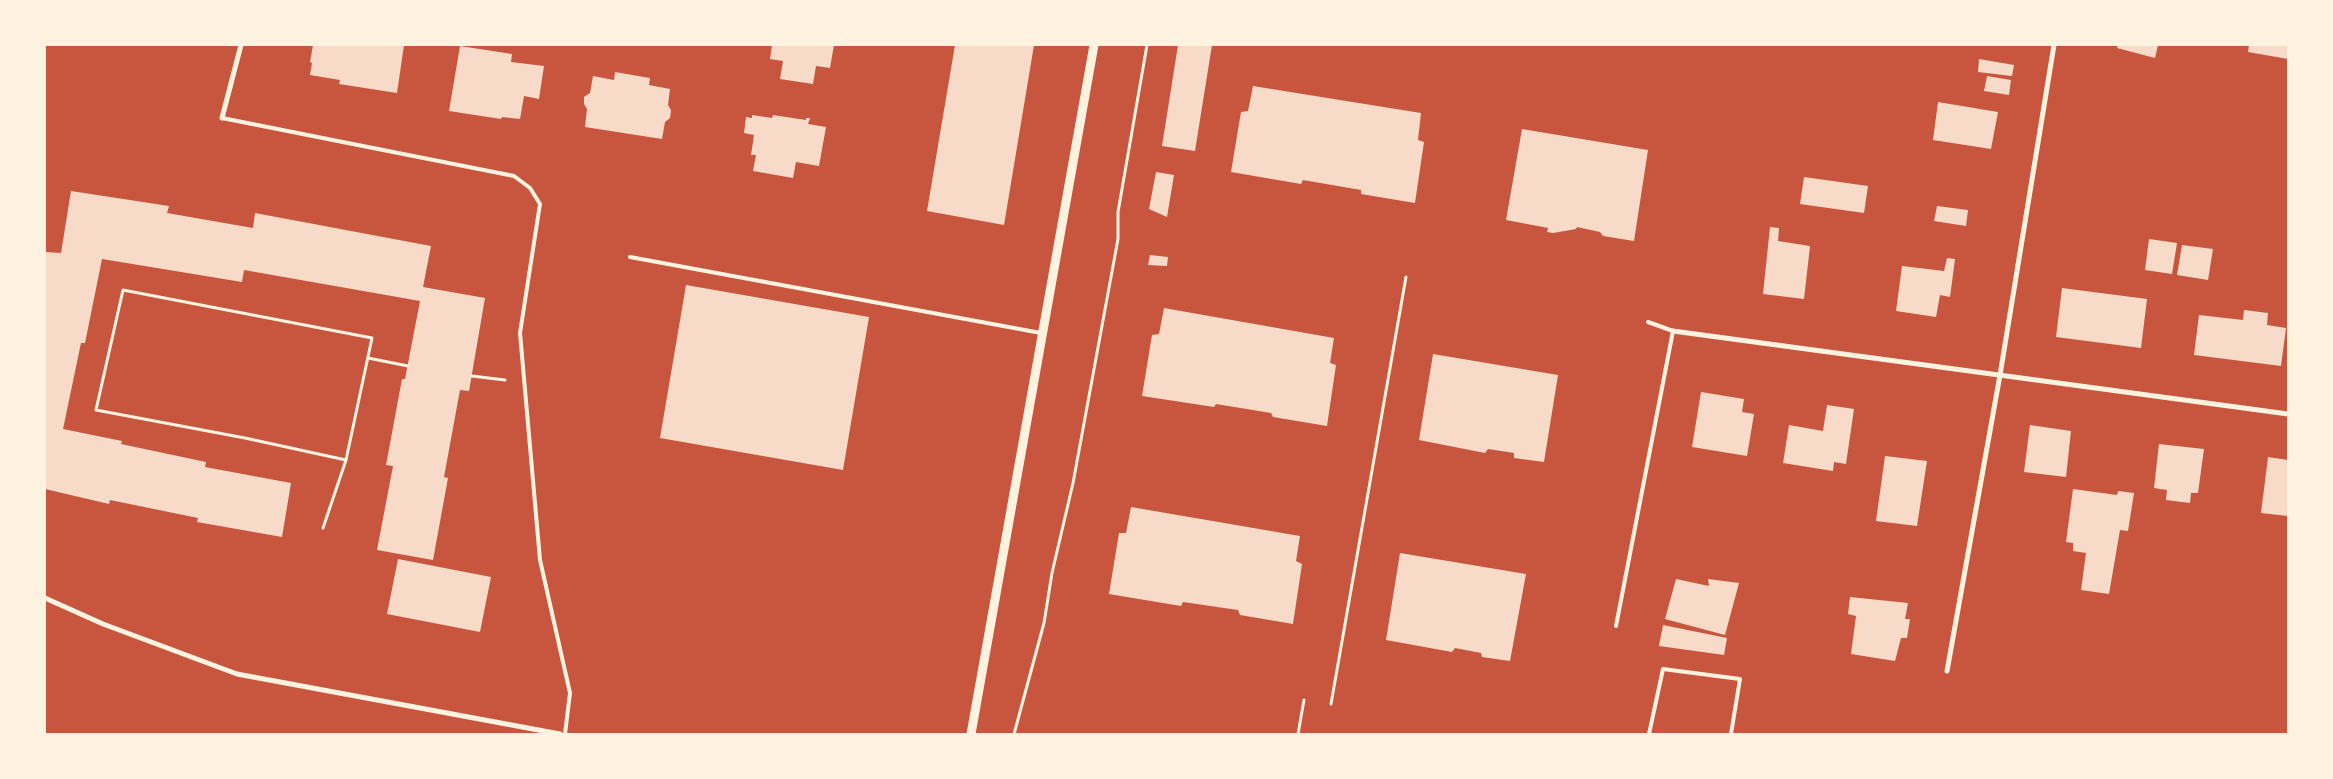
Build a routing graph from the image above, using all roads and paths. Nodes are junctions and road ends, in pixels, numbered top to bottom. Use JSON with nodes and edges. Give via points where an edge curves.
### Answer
{"nodes":[{"id":1,"x":241,"y":45,"type":"edge"},
{"id":2,"x":1094,"y":45,"type":"edge"},
{"id":3,"x":1147,"y":45,"type":"edge"},
{"id":4,"x":2054,"y":45,"type":"edge"},
{"id":5,"x":222,"y":118,"type":"joint"},
{"id":6,"x":630,"y":257,"type":"dead end"},
{"id":7,"x":1406,"y":277,"type":"dead end"},
{"id":8,"x":1648,"y":322,"type":"dead end"},
{"id":9,"x":1673,"y":331,"type":"junction"},
{"id":10,"x":1043,"y":334,"type":"junction"},
{"id":11,"x":368,"y":358,"type":"junction"},
{"id":12,"x":408,"y":366,"type":"dead end"},
{"id":13,"x":2000,"y":375,"type":"junction"},
{"id":14,"x":472,"y":376,"type":"dead end"},
{"id":15,"x":523,"y":382,"type":"junction"},
{"id":16,"x":2288,"y":414,"type":"edge"},
{"id":17,"x":346,"y":460,"type":"junction"},
{"id":18,"x":323,"y":528,"type":"dead end"},
{"id":19,"x":45,"y":598,"type":"edge"},
{"id":20,"x":1616,"y":626,"type":"dead end"},
{"id":21,"x":1947,"y":671,"type":"dead end"},
{"id":22,"x":1304,"y":700,"type":"dead end"},
{"id":23,"x":1331,"y":704,"type":"dead end"},
{"id":24,"x":560,"y":734,"type":"edge"},
{"id":25,"x":566,"y":734,"type":"edge"},
{"id":26,"x":971,"y":734,"type":"edge"},
{"id":27,"x":1014,"y":734,"type":"edge"},
{"id":28,"x":1298,"y":734,"type":"edge"},
{"id":29,"x":1649,"y":734,"type":"edge"},
{"id":30,"x":1731,"y":734,"type":"edge"}],
"edges":[{"from":1,"to":5,"type":"street"},
{"from":2,"to":10,"type":"street"},
{"from":3,"to":27,"type":"path","via":[[1118,212],[1118,239],[1073,483],[1044,623]]},
{"from":4,"to":13,"type":"street"},
{"from":5,"to":15,"type":"lane","via":[[514,176],[530,188],[540,204],[520,333]]},
{"from":6,"to":10,"type":"lane"},
{"from":7,"to":23,"type":"path"},
{"from":8,"to":9,"type":"lane"},
{"from":9,"to":13,"type":"street"},
{"from":9,"to":20,"type":"lane"},
{"from":10,"to":26,"type":"street"},
{"from":11,"to":12,"type":"path"},
{"from":11,"to":17,"type":"path"},
{"from":11,"to":17,"type":"path","via":[[372,338],[122,290],[96,410]]},
{"from":13,"to":16,"type":"street"},
{"from":13,"to":21,"type":"street"},
{"from":14,"to":15,"type":"path"},
{"from":15,"to":25,"type":"lane","via":[[540,560],[570,693]]},
{"from":17,"to":18,"type":"path"},
{"from":19,"to":24,"type":"street","via":[[103,624],[237,674]]},
{"from":22,"to":28,"type":"path"},
{"from":29,"to":30,"type":"lane","via":[[1663,669],[1740,679]]}]}
